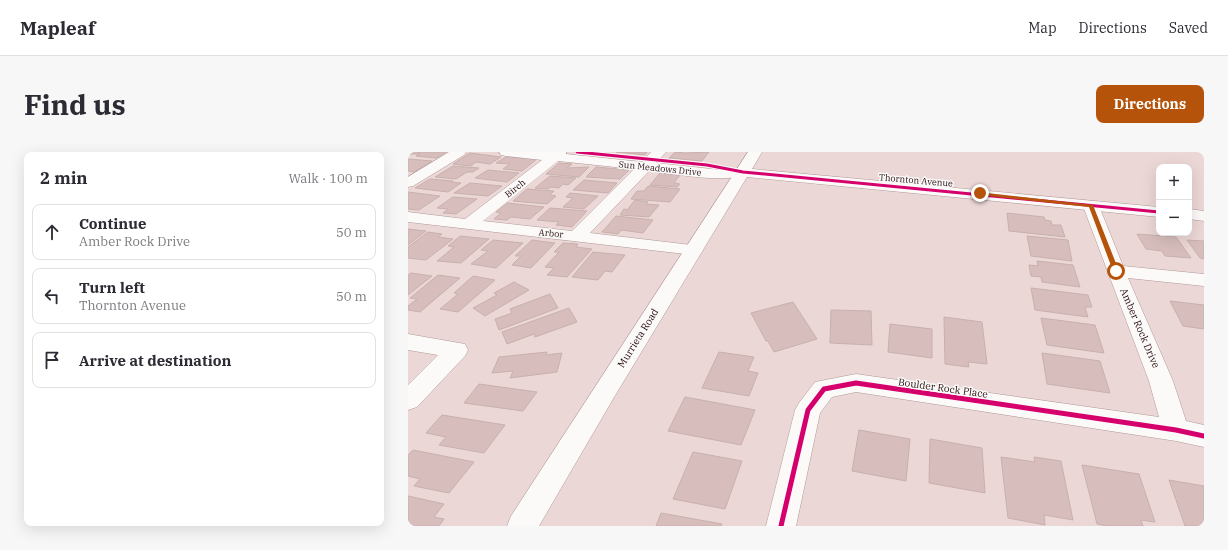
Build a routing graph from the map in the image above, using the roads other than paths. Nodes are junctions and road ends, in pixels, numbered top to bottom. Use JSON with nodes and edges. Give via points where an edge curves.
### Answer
{"nodes":[{"id":1,"x":459,"y":152,"type":"edge"},
{"id":2,"x":506,"y":152,"type":"edge"},
{"id":3,"x":577,"y":152,"type":"edge"},
{"id":4,"x":755,"y":152,"type":"edge"},
{"id":5,"x":558,"y":154,"type":"edge"},
{"id":6,"x":652,"y":159,"type":"edge"},
{"id":7,"x":743,"y":172,"type":"junction"},
{"id":8,"x":408,"y":184,"type":"edge"},
{"id":9,"x":1091,"y":206,"type":"junction"},
{"id":10,"x":1156,"y":212,"type":"edge"},
{"id":11,"x":1192,"y":214,"type":"edge"},
{"id":12,"x":1204,"y":216,"type":"edge"},
{"id":13,"x":408,"y":217,"type":"edge"},
{"id":14,"x":468,"y":224,"type":"junction"},
{"id":15,"x":577,"y":236,"type":"junction"},
{"id":16,"x":694,"y":250,"type":"junction"},
{"id":17,"x":1116,"y":271,"type":"junction"},
{"id":18,"x":1204,"y":280,"type":"edge"},
{"id":19,"x":408,"y":342,"type":"edge"},
{"id":20,"x":408,"y":400,"type":"edge"},
{"id":21,"x":1176,"y":430,"type":"junction"},
{"id":22,"x":1204,"y":436,"type":"edge"},
{"id":23,"x":522,"y":526,"type":"edge"},
{"id":24,"x":781,"y":526,"type":"edge"}],
"edges":[{"from":1,"to":8,"type":"street"},
{"from":2,"to":5,"type":"street","name":"Sun Meadows Drive"},
{"from":3,"to":6,"type":"street","name":"Sun Meadows Drive"},
{"from":4,"to":7,"type":"street","name":"Murrieta Road"},
{"from":5,"to":6,"type":"street","name":"Sun Meadows Drive"},
{"from":5,"to":14,"type":"street","name":"Birch"},
{"from":6,"to":7,"type":"street","name":"Sun Meadows Drive","via":[[721,174]]},
{"from":6,"to":15,"type":"street","name":"Arbor"},
{"from":7,"to":9,"type":"street","name":"Thornton Avenue","via":[[980,193]]},
{"from":7,"to":16,"type":"street","name":"Murrieta Road"},
{"from":9,"to":10,"type":"street","name":"Thornton Avenue"},
{"from":9,"to":17,"type":"street","name":"Amber Rock Drive"},
{"from":11,"to":12,"type":"street"},
{"from":13,"to":14,"type":"street","name":"Arbor"},
{"from":14,"to":15,"type":"street","name":"Arbor"},
{"from":15,"to":16,"type":"street"},
{"from":16,"to":23,"type":"street","name":"Murrieta Road"},
{"from":17,"to":18,"type":"street"},
{"from":17,"to":21,"type":"street","name":"Amber Rock Drive","via":[[1161,381]]},
{"from":19,"to":20,"type":"street","via":[[457,350]]},
{"from":21,"to":22,"type":"street","name":"Boulder Rock Place"},
{"from":21,"to":24,"type":"street","name":"Boulder Rock Place","via":[[856,383],[824,389],[808,410]]}]}
